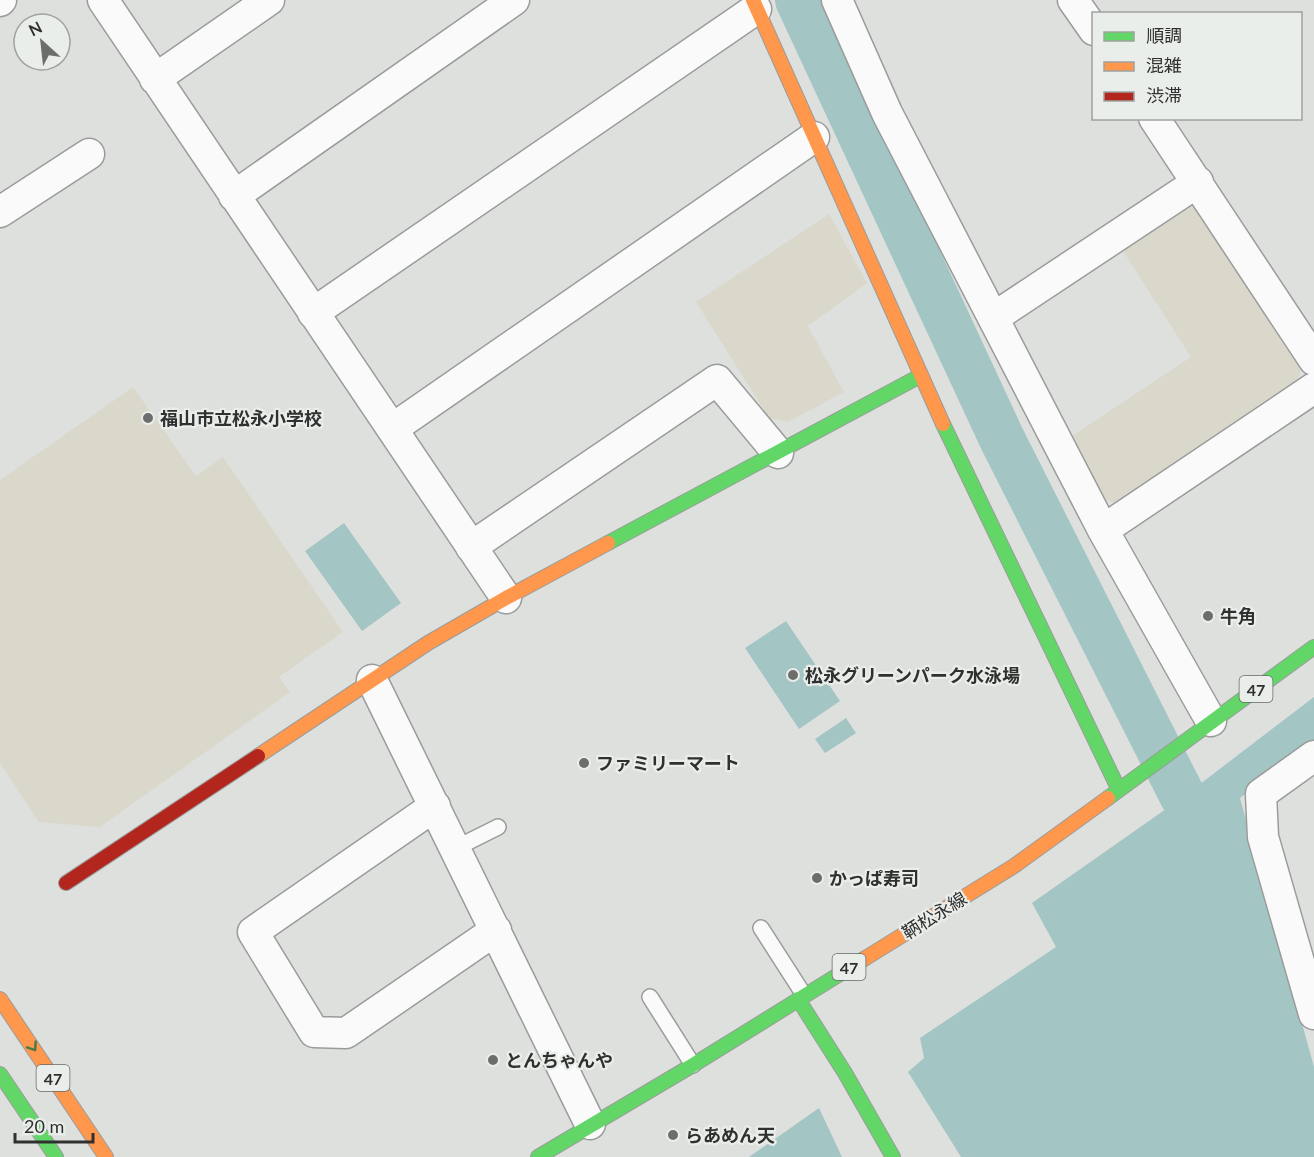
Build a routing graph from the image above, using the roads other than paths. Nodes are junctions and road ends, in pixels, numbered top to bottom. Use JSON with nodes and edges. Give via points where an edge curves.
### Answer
{"nodes":[{"id":1,"x":103,"y":0,"type":"edge"},
{"id":2,"x":269,"y":0,"type":"edge"},
{"id":3,"x":514,"y":0,"type":"edge"},
{"id":4,"x":837,"y":0,"type":"edge"},
{"id":5,"x":1073,"y":0,"type":"edge"},
{"id":6,"x":754,"y":4,"type":"edge"},
{"id":7,"x":1092,"y":27,"type":"edge"},
{"id":8,"x":155,"y":79,"type":"junction"},
{"id":9,"x":1155,"y":120,"type":"edge"},
{"id":10,"x":814,"y":137,"type":"junction"},
{"id":11,"x":89,"y":154,"type":"dead end"},
{"id":12,"x":1198,"y":182,"type":"junction"},
{"id":13,"x":234,"y":196,"type":"junction"},
{"id":14,"x":0,"y":212,"type":"edge"},
{"id":15,"x":313,"y":314,"type":"junction"},
{"id":16,"x":993,"y":318,"type":"junction"},
{"id":17,"x":1314,"y":360,"type":"edge"},
{"id":18,"x":920,"y":376,"type":"junction"},
{"id":19,"x":1314,"y":388,"type":"edge"},
{"id":20,"x":392,"y":429,"type":"junction"},
{"id":21,"x":778,"y":453,"type":"junction"},
{"id":22,"x":1103,"y":530,"type":"junction"},
{"id":23,"x":471,"y":547,"type":"junction"},
{"id":24,"x":506,"y":598,"type":"junction"},
{"id":25,"x":1314,"y":648,"type":"edge"},
{"id":26,"x":372,"y":680,"type":"junction"},
{"id":27,"x":1205,"y":726,"type":"junction"},
{"id":28,"x":1314,"y":756,"type":"edge"},
{"id":29,"x":1119,"y":790,"type":"junction"},
{"id":30,"x":435,"y":806,"type":"junction"},
{"id":31,"x":498,"y":827,"type":"dead end"},
{"id":32,"x":456,"y":848,"type":"junction"},
{"id":33,"x":66,"y":883,"type":"dead end"},
{"id":34,"x":761,"y":928,"type":"dead end"},
{"id":35,"x":496,"y":930,"type":"junction"},
{"id":36,"x":650,"y":997,"type":"dead end"},
{"id":37,"x":801,"y":997,"type":"junction"},
{"id":38,"x":0,"y":999,"type":"edge"},
{"id":39,"x":1314,"y":1014,"type":"edge"},
{"id":40,"x":693,"y":1065,"type":"junction"},
{"id":41,"x":0,"y":1074,"type":"edge"},
{"id":42,"x":590,"y":1124,"type":"junction"},
{"id":43,"x":56,"y":1157,"type":"edge"},
{"id":44,"x":106,"y":1157,"type":"edge"},
{"id":45,"x":538,"y":1157,"type":"edge"},
{"id":46,"x":893,"y":1157,"type":"edge"}],
"edges":[{"from":1,"to":8,"type":"street"},
{"from":2,"to":8,"type":"street"},
{"from":3,"to":13,"type":"street"},
{"from":4,"to":16,"type":"street","via":[[887,113]]},
{"from":5,"to":7,"type":"street"},
{"from":6,"to":10,"type":"street"},
{"from":6,"to":15,"type":"street"},
{"from":8,"to":13,"type":"street"},
{"from":9,"to":12,"type":"street"},
{"from":10,"to":18,"type":"street"},
{"from":10,"to":20,"type":"street"},
{"from":11,"to":14,"type":"street"},
{"from":12,"to":16,"type":"street"},
{"from":12,"to":17,"type":"street"},
{"from":13,"to":15,"type":"street"},
{"from":15,"to":20,"type":"street"},
{"from":16,"to":22,"type":"street"},
{"from":18,"to":21,"type":"street"},
{"from":18,"to":29,"type":"street"},
{"from":19,"to":22,"type":"street"},
{"from":20,"to":23,"type":"street"},
{"from":21,"to":23,"type":"street","via":[[717,380]]},
{"from":21,"to":24,"type":"street"},
{"from":22,"to":27,"type":"street"},
{"from":23,"to":24,"type":"street"},
{"from":24,"to":26,"type":"street"},
{"from":25,"to":27,"type":"street","name":"鞆松永線","number":"47"},
{"from":26,"to":30,"type":"street"},
{"from":26,"to":33,"type":"street"},
{"from":27,"to":29,"type":"street","name":"鞆松永線","number":"47"},
{"from":28,"to":39,"type":"street","via":[[1261,794],[1263,837]]},
{"from":29,"to":37,"type":"street","name":"鞆松永線","number":"47","via":[[1014,866]]},
{"from":30,"to":32,"type":"street"},
{"from":30,"to":35,"type":"street","via":[[253,932],[314,1032],[346,1033]]},
{"from":31,"to":32,"type":"lane"},
{"from":32,"to":35,"type":"street"},
{"from":34,"to":37,"type":"lane"},
{"from":35,"to":42,"type":"street"},
{"from":36,"to":40,"type":"lane"},
{"from":37,"to":40,"type":"street","name":"鞆松永線","number":"47"},
{"from":37,"to":46,"type":"street"},
{"from":38,"to":44,"type":"street","number":"47","one_way":true},
{"from":40,"to":42,"type":"street","name":"鞆松永線","number":"47"},
{"from":41,"to":43,"type":"street","number":"47"},
{"from":42,"to":45,"type":"street","name":"鞆松永線","number":"47"}]}
